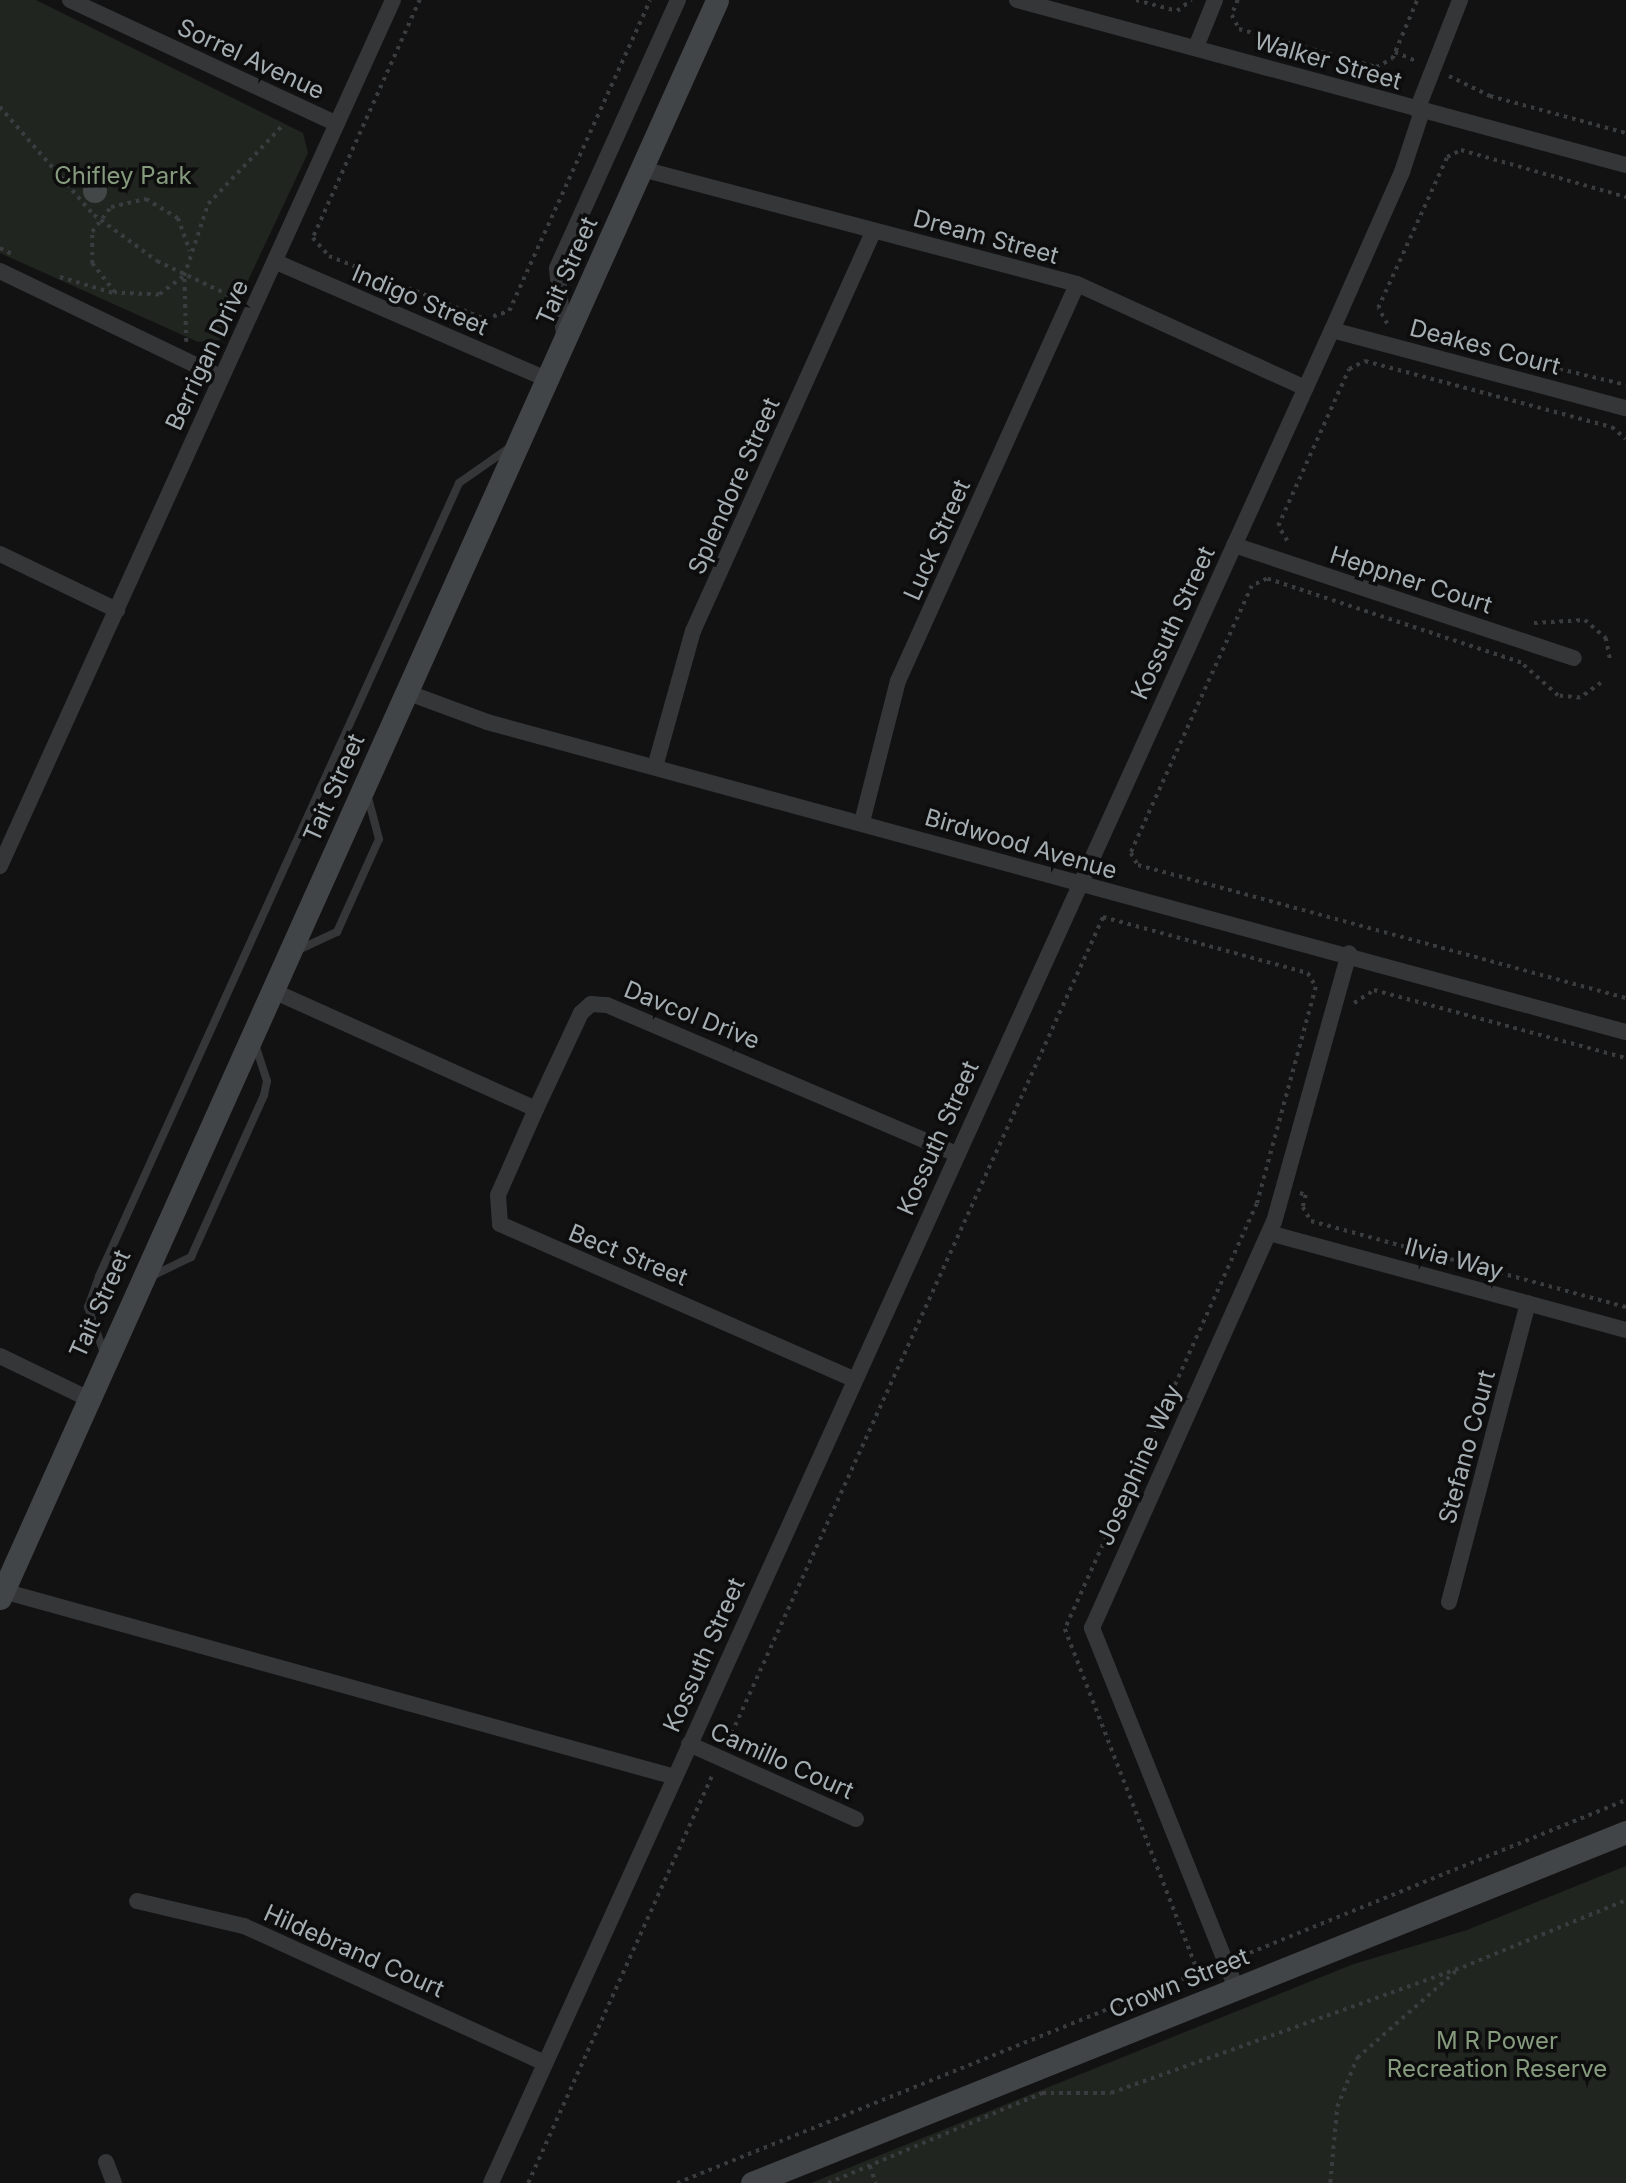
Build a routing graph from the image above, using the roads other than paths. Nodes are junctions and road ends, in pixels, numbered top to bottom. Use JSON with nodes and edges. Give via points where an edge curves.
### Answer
{"nodes":[{"id":1,"x":70,"y":0,"type":"edge"},
{"id":2,"x":393,"y":0,"type":"edge"},
{"id":3,"x":678,"y":0,"type":"edge"},
{"id":4,"x":718,"y":0,"type":"edge"},
{"id":5,"x":1017,"y":0,"type":"edge"},
{"id":6,"x":1215,"y":0,"type":"edge"},
{"id":7,"x":1460,"y":0,"type":"edge"},
{"id":8,"x":1196,"y":47,"type":"junction"},
{"id":9,"x":1420,"y":110,"type":"junction"},
{"id":10,"x":337,"y":124,"type":"junction"},
{"id":11,"x":1626,"y":166,"type":"edge"},
{"id":12,"x":642,"y":169,"type":"junction"},
{"id":13,"x":874,"y":231,"type":"junction"},
{"id":14,"x":276,"y":262,"type":"junction"},
{"id":15,"x":0,"y":271,"type":"edge"},
{"id":16,"x":1077,"y":284,"type":"junction"},
{"id":17,"x":1332,"y":330,"type":"junction"},
{"id":18,"x":565,"y":338,"type":"junction"},
{"id":19,"x":220,"y":377,"type":"junction"},
{"id":20,"x":546,"y":379,"type":"junction"},
{"id":21,"x":1305,"y":388,"type":"junction"},
{"id":22,"x":1626,"y":408,"type":"edge"},
{"id":23,"x":517,"y":444,"type":"junction"},
{"id":24,"x":1234,"y":545,"type":"junction"},
{"id":25,"x":0,"y":554,"type":"edge"},
{"id":26,"x":117,"y":610,"type":"junction"},
{"id":27,"x":1574,"y":658,"type":"dead end"},
{"id":28,"x":406,"y":692,"type":"junction"},
{"id":29,"x":655,"y":767,"type":"junction"},
{"id":30,"x":364,"y":785,"type":"junction"},
{"id":31,"x":862,"y":822,"type":"junction"},
{"id":32,"x":6,"y":839,"type":"edge"},
{"id":33,"x":0,"y":866,"type":"edge"},
{"id":34,"x":1079,"y":884,"type":"junction"},
{"id":35,"x":1349,"y":953,"type":"junction"},
{"id":36,"x":286,"y":957,"type":"junction"},
{"id":37,"x":271,"y":990,"type":"junction"},
{"id":38,"x":253,"y":1031,"type":"junction"},
{"id":39,"x":1626,"y":1032,"type":"edge"},
{"id":40,"x":536,"y":1109,"type":"junction"},
{"id":41,"x":956,"y":1154,"type":"junction"},
{"id":42,"x":1269,"y":1233,"type":"junction"},
{"id":43,"x":137,"y":1286,"type":"junction"},
{"id":44,"x":1528,"y":1303,"type":"junction"},
{"id":45,"x":1626,"y":1330,"type":"edge"},
{"id":46,"x":0,"y":1356,"type":"edge"},
{"id":47,"x":105,"y":1356,"type":"junction"},
{"id":48,"x":853,"y":1379,"type":"junction"},
{"id":49,"x":87,"y":1398,"type":"junction"},
{"id":50,"x":2,"y":1594,"type":"edge"},
{"id":51,"x":1449,"y":1602,"type":"dead end"},
{"id":52,"x":690,"y":1744,"type":"junction"},
{"id":53,"x":675,"y":1777,"type":"junction"},
{"id":54,"x":856,"y":1819,"type":"dead end"},
{"id":55,"x":1626,"y":1832,"type":"edge"},
{"id":56,"x":137,"y":1901,"type":"dead end"},
{"id":57,"x":1236,"y":1988,"type":"junction"},
{"id":58,"x":544,"y":2063,"type":"junction"},
{"id":59,"x":106,"y":2162,"type":"dead end"},
{"id":60,"x":114,"y":2183,"type":"edge"},
{"id":61,"x":491,"y":2183,"type":"edge"},
{"id":62,"x":752,"y":2183,"type":"edge"}],
"edges":[{"from":1,"to":10,"type":"street","name":"Sorrel Avenue"},
{"from":2,"to":10,"type":"street","name":"Berrigan Drive"},
{"from":3,"to":18,"type":"street","via":[[555,274]]},
{"from":4,"to":12,"type":"street","name":"Tait Street"},
{"from":5,"to":8,"type":"street","name":"Walker Street"},
{"from":6,"to":8,"type":"street"},
{"from":7,"to":9,"type":"street","name":"Kossuth Street","via":[[1430,68]]},
{"from":8,"to":9,"type":"street","name":"Walker Street"},
{"from":9,"to":11,"type":"street","name":"Walker Street"},
{"from":9,"to":17,"type":"street","name":"Kossuth Street","via":[[1402,172]]},
{"from":10,"to":14,"type":"street","name":"Berrigan Drive"},
{"from":12,"to":13,"type":"street","name":"Dream Street"},
{"from":12,"to":18,"type":"street","name":"Tait Street"},
{"from":13,"to":16,"type":"street","name":"Dream Street"},
{"from":13,"to":29,"type":"street","name":"Splendore Street","via":[[693,631]]},
{"from":14,"to":19,"type":"street","name":"Berrigan Drive"},
{"from":14,"to":20,"type":"street","name":"Indigo Street"},
{"from":15,"to":19,"type":"street"},
{"from":16,"to":21,"type":"street","name":"Dream Street"},
{"from":16,"to":31,"type":"street","name":"Luck Street","via":[[898,681]]},
{"from":17,"to":21,"type":"street","name":"Kossuth Street"},
{"from":17,"to":22,"type":"street","name":"Deakes Court"},
{"from":18,"to":20,"type":"street","name":"Tait Street"},
{"from":19,"to":26,"type":"street","name":"Berrigan Drive"},
{"from":20,"to":23,"type":"street","name":"Tait Street"},
{"from":21,"to":24,"type":"street","name":"Kossuth Street"},
{"from":23,"to":28,"type":"street","name":"Tait Street"},
{"from":23,"to":47,"type":"lane","via":[[478,464],[459,482],[99,1276],[88,1307]]},
{"from":24,"to":27,"type":"street","name":"Heppner Court"},
{"from":24,"to":34,"type":"street","name":"Kossuth Street"},
{"from":25,"to":26,"type":"street"},
{"from":26,"to":32,"type":"street","name":"Berrigan Drive"},
{"from":28,"to":29,"type":"street","name":"Birdwood Avenue","via":[[487,722]]},
{"from":28,"to":30,"type":"street","name":"Tait Street"},
{"from":29,"to":31,"type":"street","name":"Birdwood Avenue"},
{"from":30,"to":36,"type":"street","name":"Tait Street"},
{"from":30,"to":36,"type":"lane","via":[[381,832],[346,912],[333,936]]},
{"from":31,"to":34,"type":"street","name":"Birdwood Avenue"},
{"from":32,"to":33,"type":"street","name":"Berrigan Drive"},
{"from":34,"to":35,"type":"street","name":"Birdwood Avenue"},
{"from":34,"to":41,"type":"street","name":"Kossuth Street"},
{"from":35,"to":39,"type":"street","name":"Birdwood Avenue"},
{"from":35,"to":42,"type":"street","name":"Josephine Way"},
{"from":36,"to":37,"type":"street","name":"Tait Street"},
{"from":37,"to":38,"type":"street","name":"Tait Street"},
{"from":37,"to":40,"type":"street"},
{"from":38,"to":43,"type":"street","name":"Tait Street"},
{"from":38,"to":43,"type":"lane","via":[[266,1088],[209,1216],[186,1264]]},
{"from":40,"to":41,"type":"street","name":"Davcol Drive","via":[[578,1019],[588,1006],[600,1004]]},
{"from":40,"to":48,"type":"street","name":"Bect Street","via":[[496,1200],[500,1224]]},
{"from":41,"to":48,"type":"street","name":"Kossuth Street"},
{"from":42,"to":44,"type":"street","name":"Ilvia Way"},
{"from":42,"to":57,"type":"street","name":"Josephine Way","via":[[1093,1628]]},
{"from":43,"to":47,"type":"street","name":"Tait Street"},
{"from":44,"to":45,"type":"street","name":"Ilvia Way"},
{"from":44,"to":51,"type":"street","name":"Stefano Court"},
{"from":46,"to":49,"type":"street"},
{"from":47,"to":49,"type":"street","name":"Tait Street"},
{"from":48,"to":52,"type":"street","name":"Kossuth Street"},
{"from":49,"to":50,"type":"street","name":"Tait Street"},
{"from":50,"to":53,"type":"street"},
{"from":52,"to":53,"type":"street","name":"Kossuth Street"},
{"from":52,"to":54,"type":"street","name":"Camillo Court"},
{"from":53,"to":58,"type":"street","name":"Kossuth Street"},
{"from":55,"to":57,"type":"street","name":"Crown Street"},
{"from":56,"to":58,"type":"street","name":"Hildebrand Court","via":[[244,1926]]},
{"from":57,"to":62,"type":"street","name":"Crown Street"},
{"from":58,"to":61,"type":"street","name":"Kossuth Street"},
{"from":59,"to":60,"type":"street"}]}
